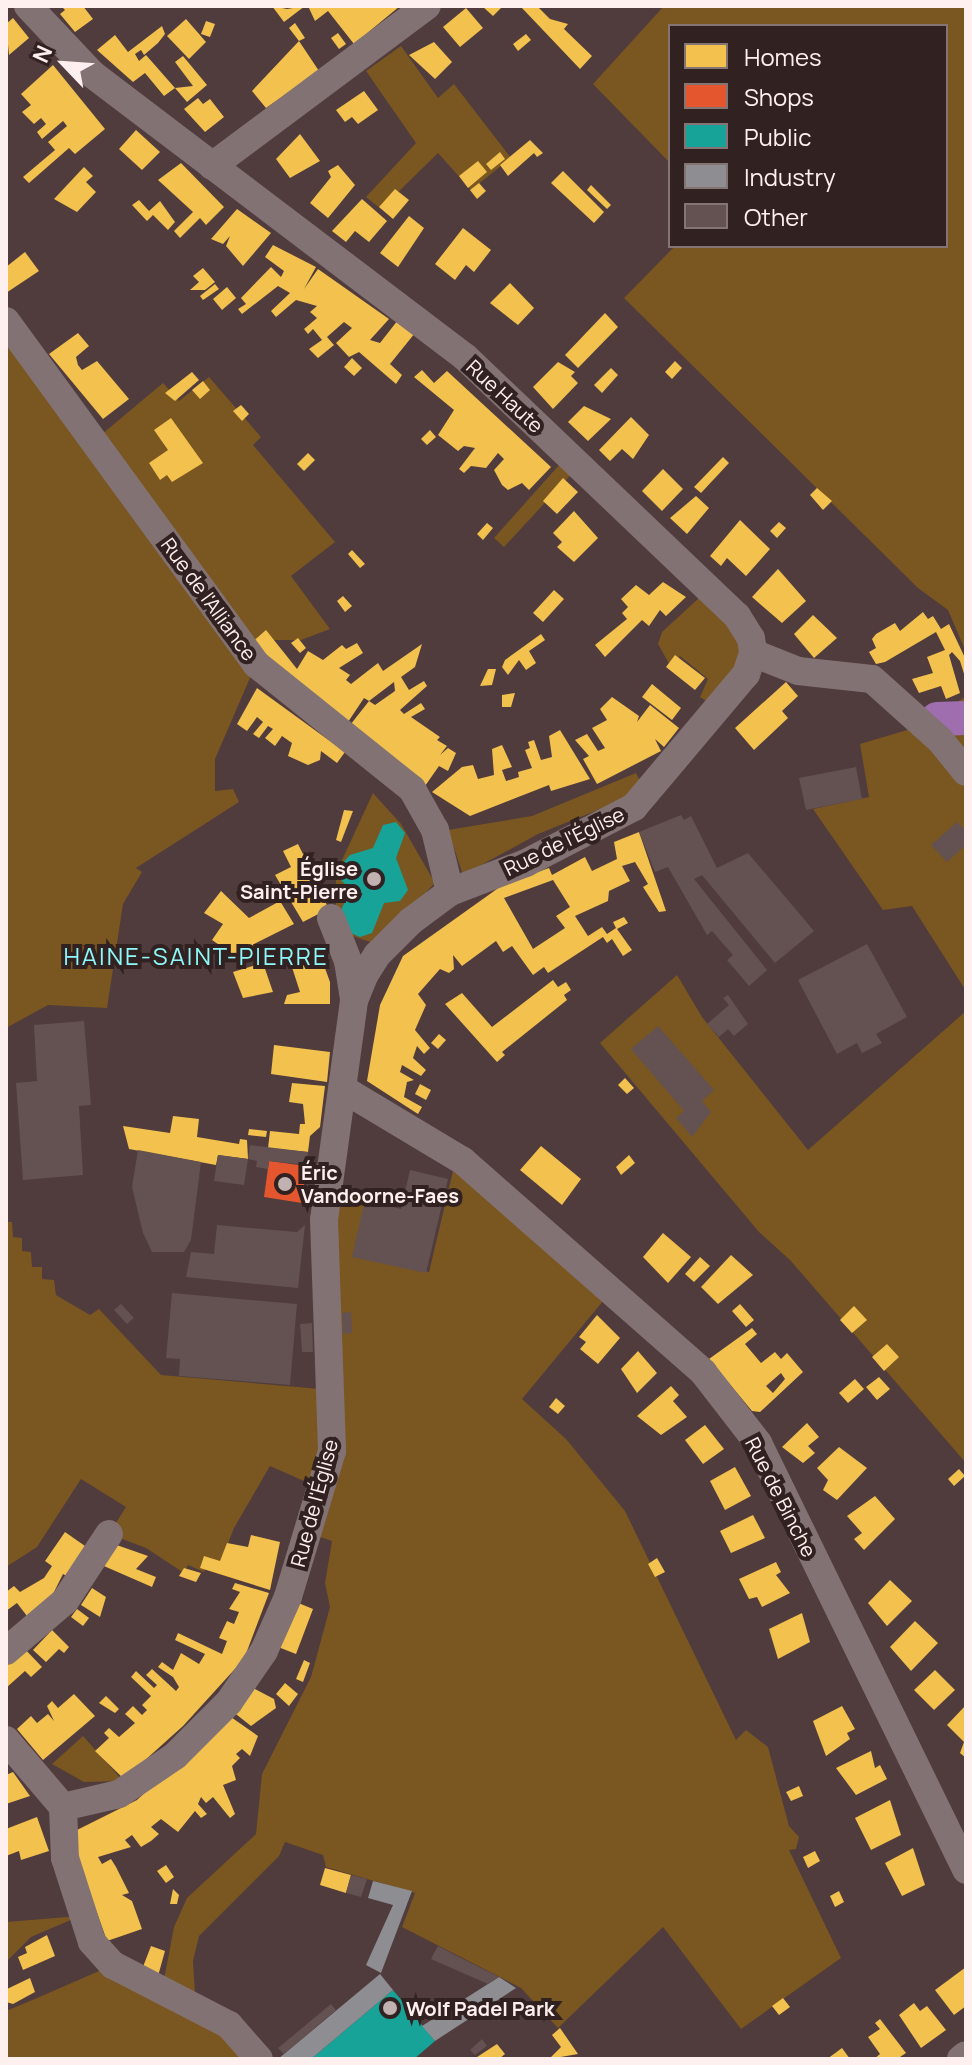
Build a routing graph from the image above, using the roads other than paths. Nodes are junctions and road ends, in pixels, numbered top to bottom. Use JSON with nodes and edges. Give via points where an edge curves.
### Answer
{"nodes":[{"id":1,"x":28,"y":6,"type":"edge"},
{"id":2,"x":427,"y":6,"type":"edge"},
{"id":3,"x":212,"y":166,"type":"junction"},
{"id":4,"x":6,"y":321,"type":"edge"},
{"id":5,"x":753,"y":653,"type":"junction"},
{"id":6,"x":966,"y":772,"type":"edge"},
{"id":7,"x":450,"y":892,"type":"junction"},
{"id":8,"x":331,"y":918,"type":"dead end"},
{"id":9,"x":354,"y":1001,"type":"junction"},
{"id":10,"x":343,"y":1089,"type":"junction"},
{"id":11,"x":109,"y":1534,"type":"dead end"},
{"id":12,"x":6,"y":1651,"type":"edge"},
{"id":13,"x":6,"y":1740,"type":"edge"},
{"id":14,"x":63,"y":1807,"type":"junction"},
{"id":15,"x":966,"y":1870,"type":"edge"},
{"id":16,"x":259,"y":2059,"type":"edge"}],
"edges":[{"from":1,"to":3,"type":"street","name":"Rue Haute","via":[[92,74]]},
{"from":2,"to":3,"type":"street"},
{"from":3,"to":5,"type":"street","name":"Rue Haute","via":[[465,357],[737,616],[751,638]]},
{"from":4,"to":7,"type":"street","name":"Rue de l'Alliance","via":[[256,664],[398,775],[420,801],[435,830]]},
{"from":5,"to":6,"type":"street","via":[[798,671],[872,679],[940,740]]},
{"from":5,"to":7,"type":"street","name":"Rue de l'Église","via":[[738,685],[634,807],[526,863]]},
{"from":7,"to":9,"type":"street","name":"Rue de l'Église","via":[[377,955]]},
{"from":8,"to":9,"type":"street","name":"Rue de l'Église","via":[[348,961]]},
{"from":9,"to":10,"type":"street","name":"Rue de l'Église"},
{"from":10,"to":14,"type":"street","name":"Rue de l'Église","via":[[324,1220],[334,1441],[288,1597],[264,1651],[229,1702],[175,1756],[119,1794]]},
{"from":10,"to":15,"type":"street","name":"Rue de Binche","via":[[463,1161],[703,1372],[758,1443]]},
{"from":11,"to":12,"type":"street","via":[[65,1601]]},
{"from":13,"to":14,"type":"street"},
{"from":14,"to":16,"type":"street","via":[[65,1858],[92,1942],[113,1965],[229,2025]]}]}
